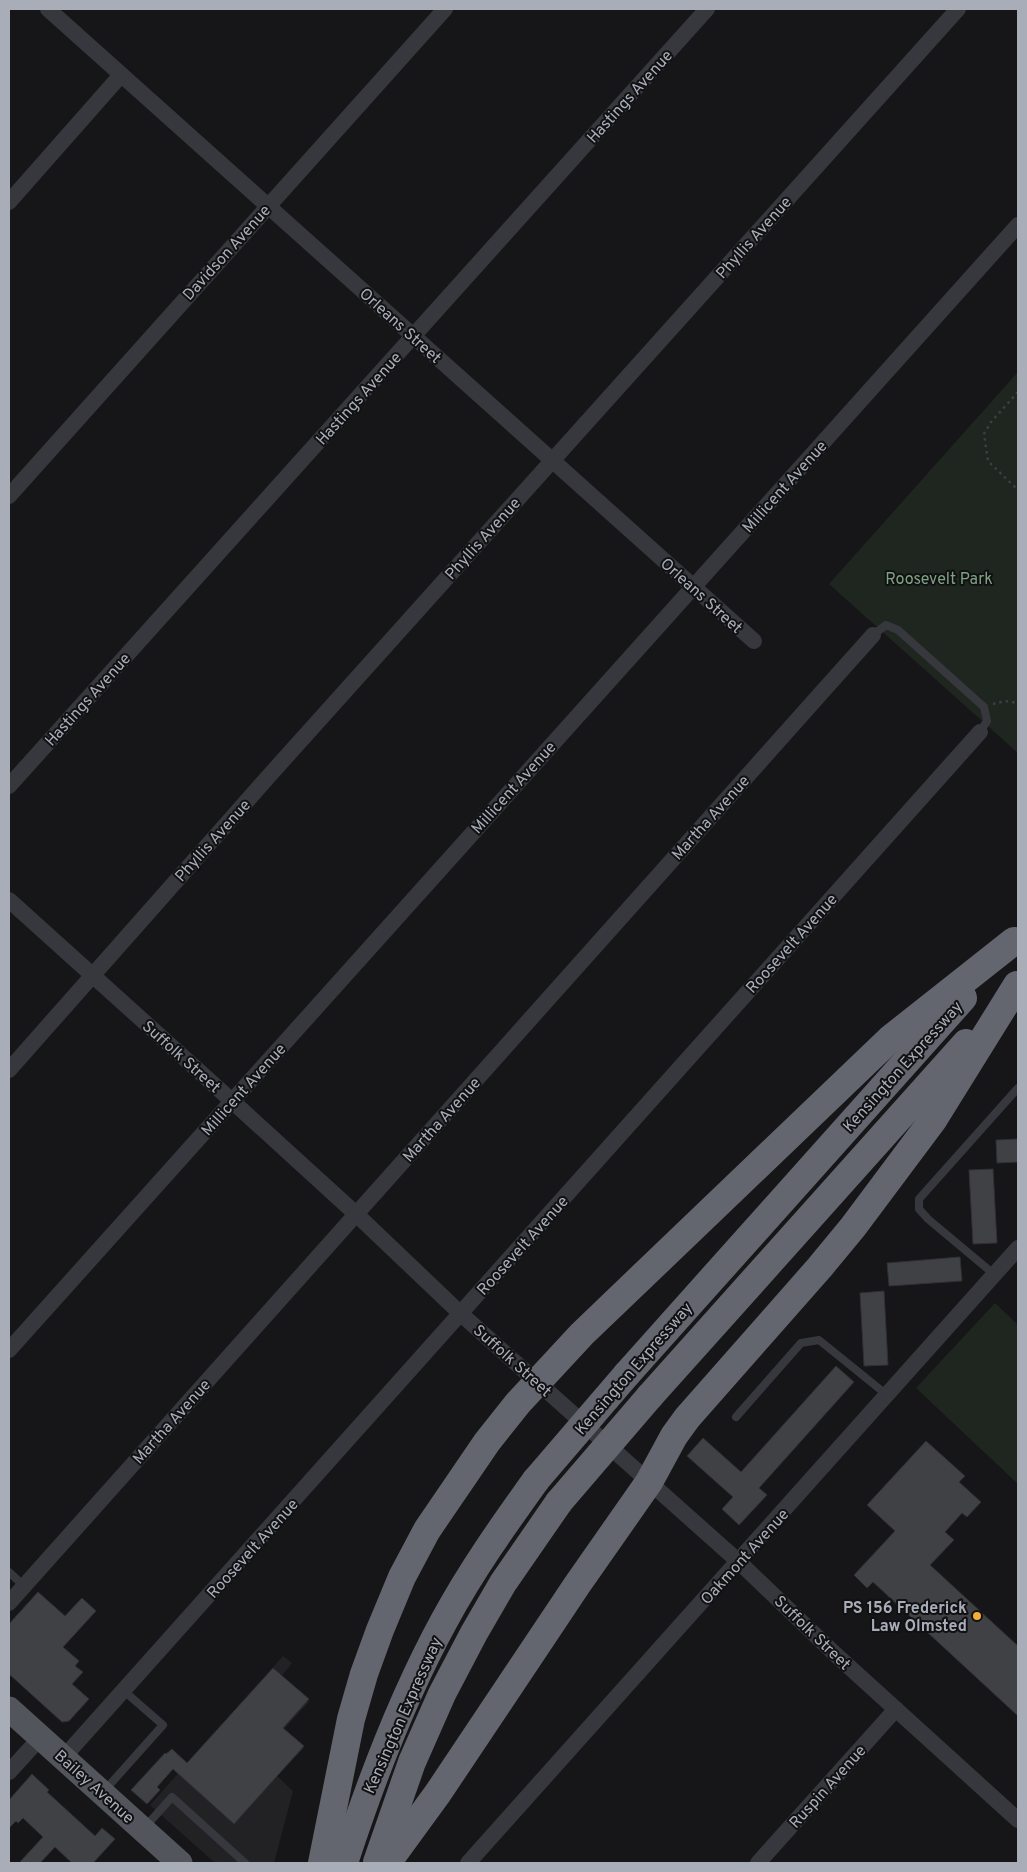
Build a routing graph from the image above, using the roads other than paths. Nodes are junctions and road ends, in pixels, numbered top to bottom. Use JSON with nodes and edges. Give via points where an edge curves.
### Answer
{"nodes":[{"id":1,"x":48,"y":9,"type":"edge"},
{"id":2,"x":445,"y":9,"type":"edge"},
{"id":3,"x":707,"y":9,"type":"edge"},
{"id":4,"x":958,"y":9,"type":"edge"},
{"id":5,"x":121,"y":75,"type":"junction"},
{"id":6,"x":9,"y":202,"type":"edge"},
{"id":7,"x":268,"y":206,"type":"junction"},
{"id":8,"x":1018,"y":225,"type":"edge"},
{"id":9,"x":414,"y":336,"type":"junction"},
{"id":10,"x":552,"y":461,"type":"junction"},
{"id":11,"x":9,"y":496,"type":"edge"},
{"id":12,"x":693,"y":587,"type":"junction"},
{"id":13,"x":873,"y":635,"type":"joint"},
{"id":14,"x":754,"y":641,"type":"dead end"},
{"id":15,"x":980,"y":732,"type":"joint"},
{"id":16,"x":9,"y":786,"type":"edge"},
{"id":17,"x":9,"y":900,"type":"edge"},
{"id":18,"x":1016,"y":939,"type":"edge"},
{"id":19,"x":93,"y":975,"type":"junction"},
{"id":20,"x":1018,"y":985,"type":"edge"},
{"id":21,"x":9,"y":1070,"type":"edge"},
{"id":22,"x":1018,"y":1088,"type":"edge"},
{"id":23,"x":232,"y":1101,"type":"junction"},
{"id":24,"x":356,"y":1214,"type":"junction"},
{"id":25,"x":1018,"y":1248,"type":"edge"},
{"id":26,"x":995,"y":1275,"type":"junction"},
{"id":27,"x":461,"y":1314,"type":"junction"},
{"id":28,"x":9,"y":1350,"type":"edge"},
{"id":29,"x":538,"y":1382,"type":"junction"},
{"id":30,"x":887,"y":1395,"type":"junction"},
{"id":31,"x":736,"y":1417,"type":"dead end"},
{"id":32,"x":649,"y":1482,"type":"junction"},
{"id":33,"x":738,"y":1562,"type":"junction"},
{"id":34,"x":9,"y":1572,"type":"edge"},
{"id":35,"x":24,"y":1586,"type":"junction"},
{"id":36,"x":9,"y":1603,"type":"edge"},
{"id":37,"x":124,"y":1690,"type":"junction"},
{"id":38,"x":9,"y":1709,"type":"edge"},
{"id":39,"x":896,"y":1709,"type":"junction"},
{"id":40,"x":40,"y":1738,"type":"junction"},
{"id":41,"x":63,"y":1758,"type":"junction"},
{"id":42,"x":9,"y":1772,"type":"edge"},
{"id":43,"x":102,"y":1793,"type":"junction"},
{"id":44,"x":1018,"y":1820,"type":"edge"},
{"id":45,"x":143,"y":1829,"type":"junction"},
{"id":46,"x":180,"y":1863,"type":"edge"},
{"id":47,"x":245,"y":1863,"type":"edge"},
{"id":48,"x":322,"y":1863,"type":"edge"},
{"id":49,"x":344,"y":1863,"type":"edge"},
{"id":50,"x":377,"y":1863,"type":"edge"},
{"id":51,"x":387,"y":1863,"type":"edge"},
{"id":52,"x":468,"y":1863,"type":"edge"},
{"id":53,"x":758,"y":1863,"type":"edge"}],
"edges":[{"from":1,"to":5,"type":"street","name":"Orleans Street"},
{"from":2,"to":7,"type":"street","name":"Davidson Avenue"},
{"from":3,"to":9,"type":"street","name":"Hastings Avenue"},
{"from":4,"to":10,"type":"street","name":"Phyllis Avenue"},
{"from":5,"to":6,"type":"street"},
{"from":5,"to":7,"type":"street","name":"Orleans Street"},
{"from":7,"to":9,"type":"street","name":"Orleans Street"},
{"from":7,"to":11,"type":"street","name":"Davidson Avenue"},
{"from":8,"to":12,"type":"street","name":"Millicent Avenue"},
{"from":9,"to":10,"type":"street","name":"Orleans Street"},
{"from":9,"to":16,"type":"street","name":"Hastings Avenue"},
{"from":10,"to":12,"type":"street","name":"Orleans Street"},
{"from":10,"to":19,"type":"street","name":"Phyllis Avenue"},
{"from":12,"to":14,"type":"street","name":"Orleans Street"},
{"from":12,"to":23,"type":"street","name":"Millicent Avenue"},
{"from":13,"to":15,"type":"lane","via":[[886,625],[898,630],[984,707],[987,721]]},
{"from":13,"to":24,"type":"street","name":"Martha Avenue"},
{"from":15,"to":27,"type":"street","name":"Roosevelt Avenue"},
{"from":17,"to":19,"type":"street","name":"Suffolk Street"},
{"from":18,"to":29,"type":"highway","via":[[890,1039],[611,1306]]},
{"from":18,"to":49,"type":"highway","name":"Kensington Expressway","bridge":true,"via":[[536,1480],[487,1549],[440,1629],[405,1698],[366,1795]]},
{"from":19,"to":21,"type":"street","name":"Phyllis Avenue"},
{"from":19,"to":23,"type":"street","name":"Suffolk Street"},
{"from":20,"to":32,"type":"highway","via":[[932,1120],[884,1186],[820,1267],[687,1418]]},
{"from":20,"to":50,"type":"highway","name":"Kensington Expressway","bridge":true,"via":[[559,1502],[503,1583],[442,1694],[412,1762]]},
{"from":22,"to":26,"type":"lane","via":[[919,1199],[919,1209],[928,1219]]},
{"from":23,"to":24,"type":"street","name":"Suffolk Street"},
{"from":23,"to":28,"type":"street","name":"Millicent Avenue"},
{"from":24,"to":27,"type":"street","name":"Suffolk Street"},
{"from":24,"to":35,"type":"street","name":"Martha Avenue"},
{"from":25,"to":26,"type":"street","name":"Oakmont Avenue"},
{"from":26,"to":30,"type":"street","name":"Oakmont Avenue"},
{"from":27,"to":29,"type":"street","name":"Suffolk Street"},
{"from":27,"to":37,"type":"street","name":"Roosevelt Avenue"},
{"from":29,"to":32,"type":"street","name":"Suffolk Street"},
{"from":29,"to":48,"type":"highway","via":[[503,1422],[457,1485],[427,1530],[402,1577],[353,1710]]},
{"from":30,"to":31,"type":"lane","via":[[819,1340],[801,1343]]},
{"from":30,"to":33,"type":"street","name":"Oakmont Avenue"},
{"from":32,"to":33,"type":"street","name":"Suffolk Street"},
{"from":32,"to":51,"type":"highway","via":[[443,1786]]},
{"from":33,"to":39,"type":"street","name":"Suffolk Street"},
{"from":33,"to":52,"type":"street","name":"Oakmont Avenue"},
{"from":34,"to":35,"type":"lane"},
{"from":35,"to":36,"type":"street","name":"Martha Avenue"},
{"from":37,"to":41,"type":"street","name":"Roosevelt Avenue"},
{"from":37,"to":43,"type":"lane","via":[[163,1725]]},
{"from":38,"to":40,"type":"main road","name":"Bailey Avenue"},
{"from":39,"to":44,"type":"street","name":"Suffolk Street"},
{"from":39,"to":53,"type":"street","name":"Ruspin Avenue"},
{"from":40,"to":41,"type":"main road","name":"Bailey Avenue"},
{"from":40,"to":42,"type":"street"},
{"from":41,"to":43,"type":"main road","name":"Bailey Avenue"},
{"from":43,"to":45,"type":"main road","name":"Bailey Avenue"},
{"from":45,"to":46,"type":"main road","name":"Bailey Avenue"},
{"from":45,"to":47,"type":"lane","via":[[172,1797]]}]}
